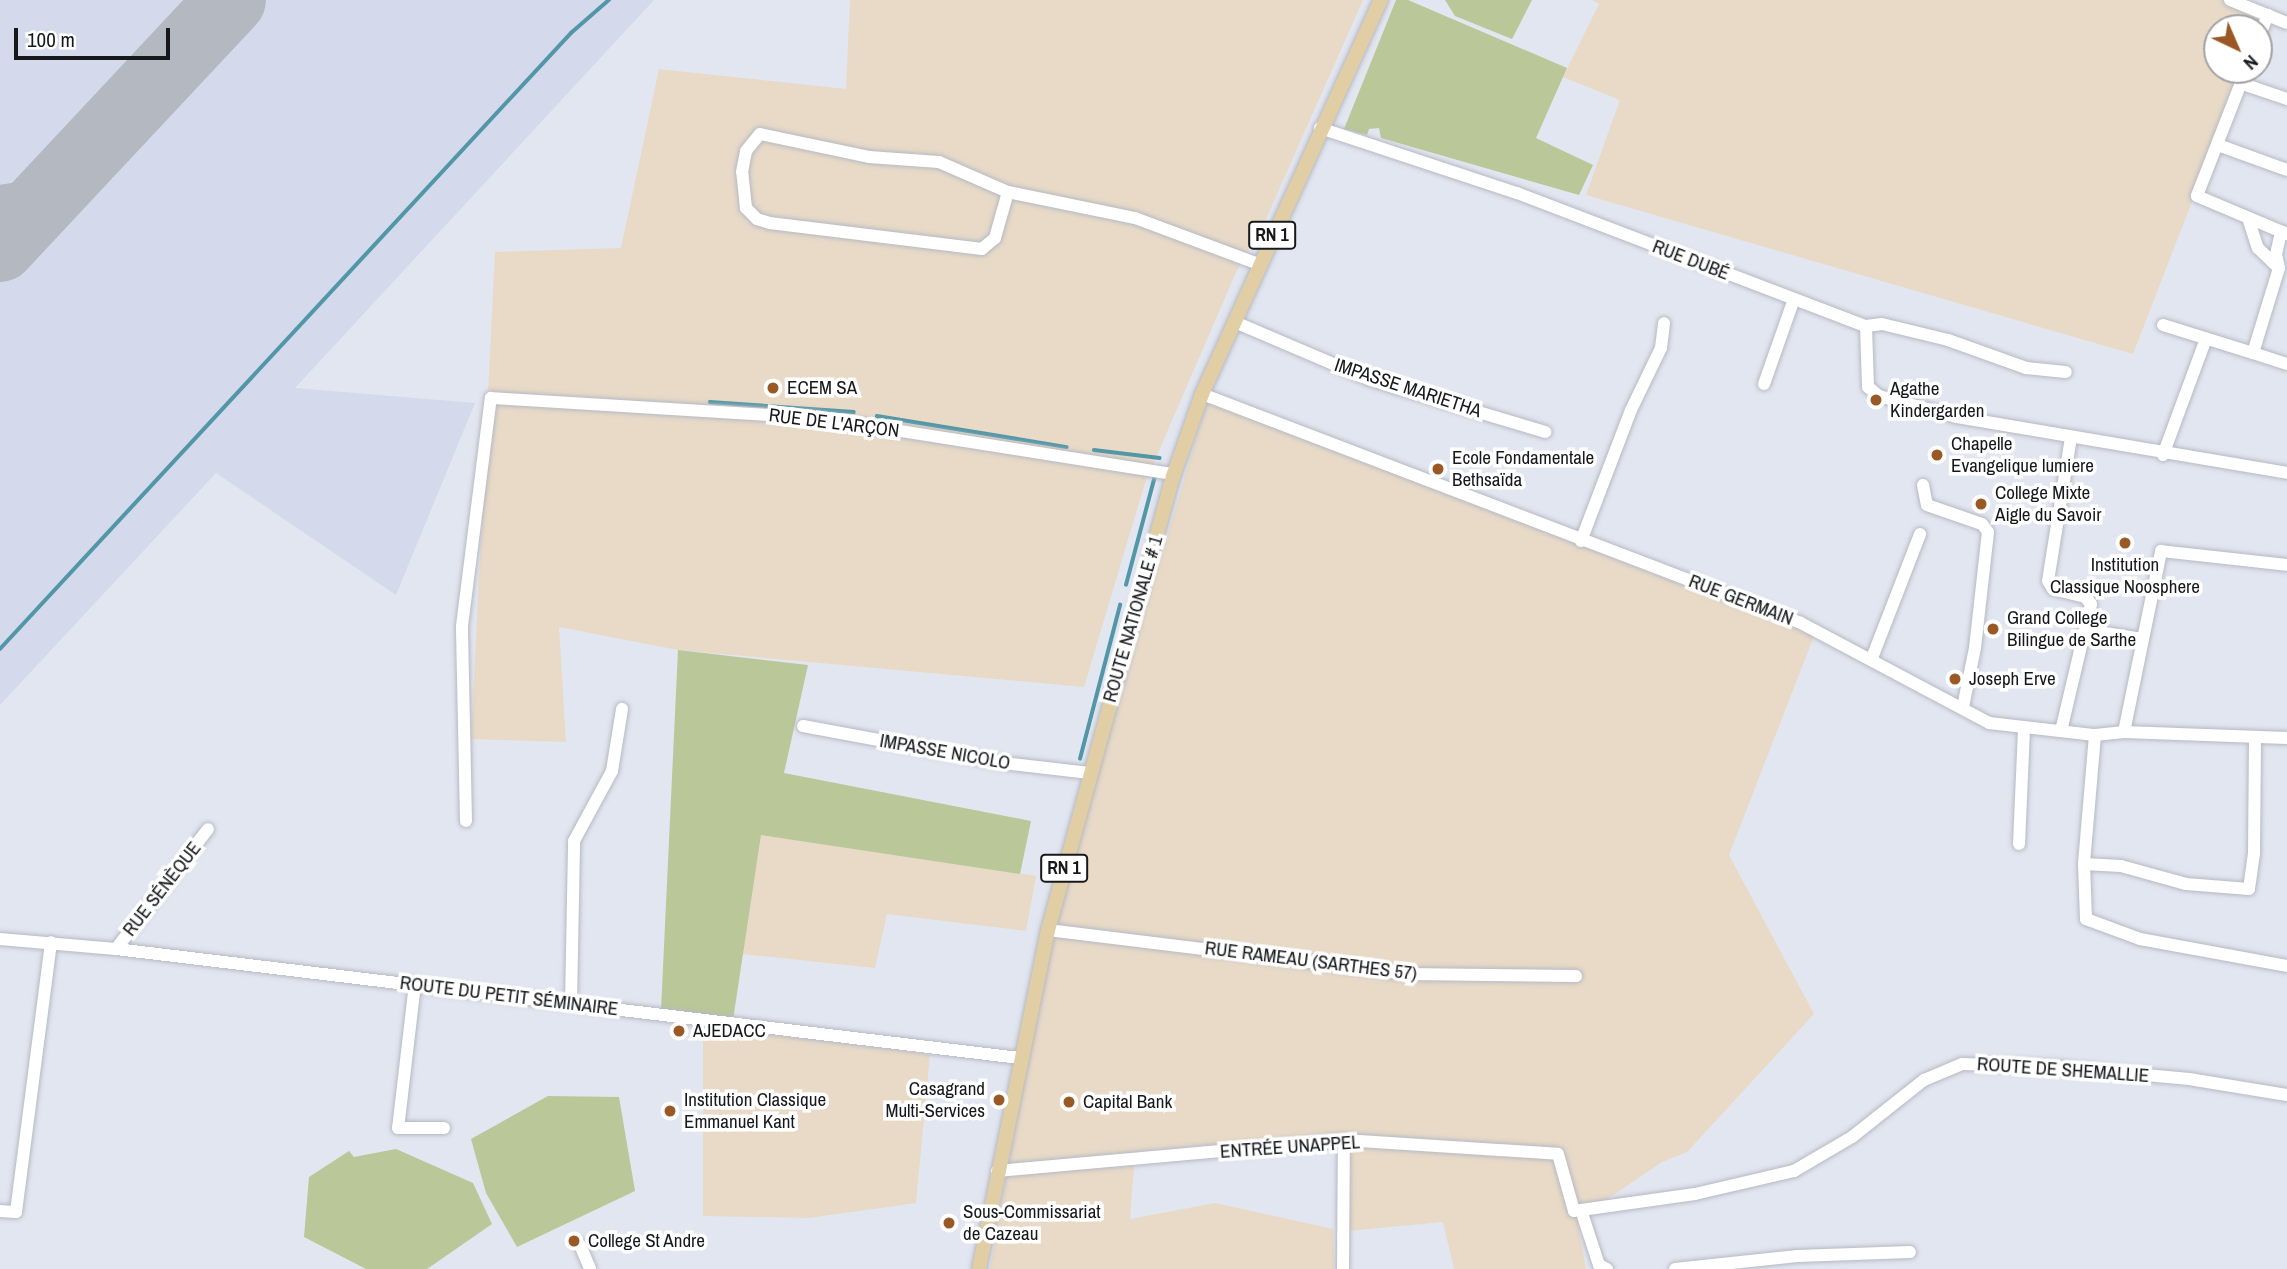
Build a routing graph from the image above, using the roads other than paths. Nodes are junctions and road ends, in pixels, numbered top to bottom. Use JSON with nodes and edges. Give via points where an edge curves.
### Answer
{"nodes":[{"id":1,"x":1381,"y":0,"type":"edge"},
{"id":2,"x":2230,"y":0,"type":"edge"},
{"id":3,"x":2265,"y":14,"type":"edge"},
{"id":4,"x":2241,"y":84,"type":"edge"},
{"id":5,"x":2244,"y":84,"type":"edge"},
{"id":6,"x":2287,"y":99,"type":"edge"},
{"id":7,"x":1320,"y":128,"type":"junction"},
{"id":8,"x":2218,"y":145,"type":"junction"},
{"id":9,"x":2287,"y":170,"type":"edge"},
{"id":10,"x":1008,"y":192,"type":"junction"},
{"id":11,"x":2248,"y":218,"type":"junction"},
{"id":12,"x":2284,"y":233,"type":"edge"},
{"id":13,"x":1259,"y":264,"type":"junction"},
{"id":14,"x":2279,"y":268,"type":"junction"},
{"id":15,"x":1794,"y":299,"type":"junction"},
{"id":16,"x":1235,"y":322,"type":"junction"},
{"id":17,"x":1664,"y":323,"type":"dead end"},
{"id":18,"x":2163,"y":325,"type":"dead end"},
{"id":19,"x":1866,"y":326,"type":"junction"},
{"id":20,"x":2206,"y":338,"type":"junction"},
{"id":21,"x":2253,"y":354,"type":"junction"},
{"id":22,"x":2287,"y":363,"type":"edge"},
{"id":23,"x":2066,"y":372,"type":"dead end"},
{"id":24,"x":1765,"y":384,"type":"dead end"},
{"id":25,"x":1202,"y":394,"type":"junction"},
{"id":26,"x":1545,"y":432,"type":"dead end"},
{"id":27,"x":2071,"y":437,"type":"junction"},
{"id":28,"x":2163,"y":455,"type":"junction"},
{"id":29,"x":2287,"y":473,"type":"edge"},
{"id":30,"x":1174,"y":474,"type":"junction"},
{"id":31,"x":1923,"y":485,"type":"dead end"},
{"id":32,"x":1920,"y":534,"type":"dead end"},
{"id":33,"x":1581,"y":541,"type":"junction"},
{"id":34,"x":2287,"y":565,"type":"edge"},
{"id":35,"x":2086,"y":630,"type":"junction"},
{"id":36,"x":2142,"y":639,"type":"junction"},
{"id":37,"x":1872,"y":658,"type":"junction"},
{"id":38,"x":1963,"y":707,"type":"junction"},
{"id":39,"x":622,"y":709,"type":"dead end"},
{"id":40,"x":803,"y":726,"type":"dead end"},
{"id":41,"x":2024,"y":729,"type":"junction"},
{"id":42,"x":2062,"y":732,"type":"junction"},
{"id":43,"x":2124,"y":732,"type":"junction"},
{"id":44,"x":2095,"y":735,"type":"junction"},
{"id":45,"x":2255,"y":737,"type":"junction"},
{"id":46,"x":2287,"y":738,"type":"edge"},
{"id":47,"x":1088,"y":774,"type":"junction"},
{"id":48,"x":466,"y":821,"type":"dead end"},
{"id":49,"x":208,"y":829,"type":"dead end"},
{"id":50,"x":2019,"y":844,"type":"dead end"},
{"id":51,"x":2084,"y":864,"type":"junction"},
{"id":52,"x":1048,"y":930,"type":"junction"},
{"id":53,"x":0,"y":939,"type":"edge"},
{"id":54,"x":51,"y":942,"type":"junction"},
{"id":55,"x":116,"y":948,"type":"junction"},
{"id":56,"x":2287,"y":966,"type":"edge"},
{"id":57,"x":1576,"y":976,"type":"dead end"},
{"id":58,"x":415,"y":984,"type":"junction"},
{"id":59,"x":571,"y":1003,"type":"junction"},
{"id":60,"x":1018,"y":1058,"type":"junction"},
{"id":61,"x":2287,"y":1095,"type":"edge"},
{"id":62,"x":444,"y":1128,"type":"dead end"},
{"id":63,"x":1344,"y":1140,"type":"junction"},
{"id":64,"x":998,"y":1171,"type":"junction"},
{"id":65,"x":1577,"y":1210,"type":"junction"},
{"id":66,"x":0,"y":1211,"type":"edge"},
{"id":67,"x":580,"y":1245,"type":"dead end"},
{"id":68,"x":1910,"y":1252,"type":"dead end"},
{"id":69,"x":590,"y":1269,"type":"edge"},
{"id":70,"x":979,"y":1269,"type":"edge"},
{"id":71,"x":1343,"y":1269,"type":"edge"},
{"id":72,"x":1607,"y":1269,"type":"edge"},
{"id":73,"x":1675,"y":1269,"type":"edge"}],
"edges":[{"from":1,"to":7,"type":"main road","name":"ROUTE NATIONALE # 1","number":"RN 1"},
{"from":2,"to":3,"type":"street"},
{"from":4,"to":8,"type":"street"},
{"from":5,"to":6,"type":"street"},
{"from":7,"to":13,"type":"main road","name":"ROUTE NATIONALE # 1","number":"RN 1"},
{"from":7,"to":15,"type":"street","name":"RUE DUBÉ","via":[[1517,193]]},
{"from":8,"to":9,"type":"street"},
{"from":8,"to":11,"type":"street","via":[[2197,196]]},
{"from":10,"to":10,"type":"street","via":[[939,162],[869,157],[777,134],[760,134],[751,141],[742,172],[746,208],[757,219],[816,231],[982,249],[995,238]]},
{"from":10,"to":13,"type":"street","via":[[1135,218]]},
{"from":11,"to":12,"type":"street"},
{"from":11,"to":14,"type":"street","via":[[2258,248]]},
{"from":12,"to":14,"type":"street","via":[[2276,254]]},
{"from":13,"to":16,"type":"main road","name":"ROUTE NATIONALE # 1","number":"RN 1"},
{"from":14,"to":21,"type":"street"},
{"from":15,"to":19,"type":"street","name":"RUE DUBÉ"},
{"from":15,"to":24,"type":"street"},
{"from":16,"to":25,"type":"main road","name":"ROUTE NATIONALE # 1","number":"RN 1"},
{"from":16,"to":26,"type":"street","name":"IMPASSE MARIETHA","via":[[1371,380]]},
{"from":17,"to":33,"type":"street","via":[[1661,348],[1631,410]]},
{"from":18,"to":20,"type":"street"},
{"from":19,"to":23,"type":"street","name":"RUE DUBÉ","via":[[1882,324],[1937,337],[2026,369]]},
{"from":19,"to":27,"type":"street","via":[[1872,392],[1956,417]]},
{"from":20,"to":21,"type":"street"},
{"from":20,"to":28,"type":"street"},
{"from":21,"to":22,"type":"street"},
{"from":25,"to":30,"type":"main road","name":"ROUTE NATIONALE # 1","number":"RN 1"},
{"from":25,"to":33,"type":"street","name":"RUE GERMAIN"},
{"from":27,"to":28,"type":"street"},
{"from":27,"to":35,"type":"street","via":[[2049,581],[2053,589],[2085,597],[2091,604]]},
{"from":28,"to":29,"type":"street"},
{"from":30,"to":47,"type":"main road","name":"ROUTE NATIONALE # 1","number":"RN 1"},
{"from":30,"to":48,"type":"street","name":"RUE DE L'ARÇON","via":[[819,418],[491,398],[462,626]]},
{"from":31,"to":38,"type":"street","via":[[1927,505],[1982,524],[1988,532],[1975,648]]},
{"from":32,"to":37,"type":"street"},
{"from":33,"to":37,"type":"street","name":"RUE GERMAIN","via":[[1754,604]]},
{"from":34,"to":36,"type":"street","via":[[2161,551]]},
{"from":35,"to":36,"type":"street"},
{"from":35,"to":42,"type":"street"},
{"from":36,"to":43,"type":"street"},
{"from":37,"to":38,"type":"street","name":"RUE GERMAIN"},
{"from":38,"to":41,"type":"street","name":"RUE GERMAIN","via":[[1989,723]]},
{"from":39,"to":59,"type":"street","via":[[612,771],[574,841]]},
{"from":40,"to":47,"type":"street","name":"IMPASSE NICOLO"},
{"from":41,"to":42,"type":"street","name":"RUE GERMAIN"},
{"from":41,"to":50,"type":"street"},
{"from":42,"to":44,"type":"street","name":"RUE GERMAIN"},
{"from":43,"to":44,"type":"street","name":"RUE GERMAIN"},
{"from":43,"to":45,"type":"street","name":"RUE GERMAIN"},
{"from":44,"to":51,"type":"street"},
{"from":45,"to":46,"type":"street","name":"RUE GERMAIN"},
{"from":45,"to":51,"type":"street","via":[[2254,853],[2249,889],[2186,884],[2121,866]]},
{"from":47,"to":52,"type":"main road","name":"ROUTE NATIONALE # 1","number":"RN 1"},
{"from":49,"to":55,"type":"street","name":"RUE SÉNÈQUE"},
{"from":51,"to":56,"type":"street","via":[[2085,919],[2140,939]]},
{"from":52,"to":57,"type":"street","name":"RUE RAMEAU (SARTHES 57)","via":[[1405,974]]},
{"from":52,"to":60,"type":"main road","name":"ROUTE NATIONALE # 1","number":"RN 1"},
{"from":53,"to":54,"type":"street","name":"ROUTE DU PETIT SÉMINAIRE"},
{"from":54,"to":55,"type":"street","name":"ROUTE DU PETIT SÉMINAIRE"},
{"from":54,"to":66,"type":"street","via":[[16,1212]]},
{"from":55,"to":58,"type":"street","name":"ROUTE DU PETIT SÉMINAIRE"},
{"from":58,"to":59,"type":"street","name":"ROUTE DU PETIT SÉMINAIRE"},
{"from":58,"to":62,"type":"street","via":[[398,1128]]},
{"from":59,"to":60,"type":"street","name":"ROUTE DU PETIT SÉMINAIRE"},
{"from":60,"to":64,"type":"main road","name":"ROUTE NATIONALE # 1","number":"RN 1"},
{"from":61,"to":65,"type":"street","name":"ROUTE DE SHEMALLIE","via":[[2189,1079],[1962,1064],[1924,1080],[1852,1137],[1794,1171],[1695,1195]]},
{"from":63,"to":64,"type":"street","name":"ENTRÉE UNAPPEL"},
{"from":63,"to":65,"type":"street","name":"ENTRÉE UNAPPEL","via":[[1558,1154]]},
{"from":63,"to":71,"type":"street"},
{"from":64,"to":70,"type":"main road","name":"ROUTE NATIONALE # 1","number":"RN 1"},
{"from":65,"to":72,"type":"street","name":"ENTRÉE UNAPPEL","via":[[1599,1265]]},
{"from":67,"to":69,"type":"street"},
{"from":68,"to":73,"type":"street","via":[[1797,1256]]}]}
